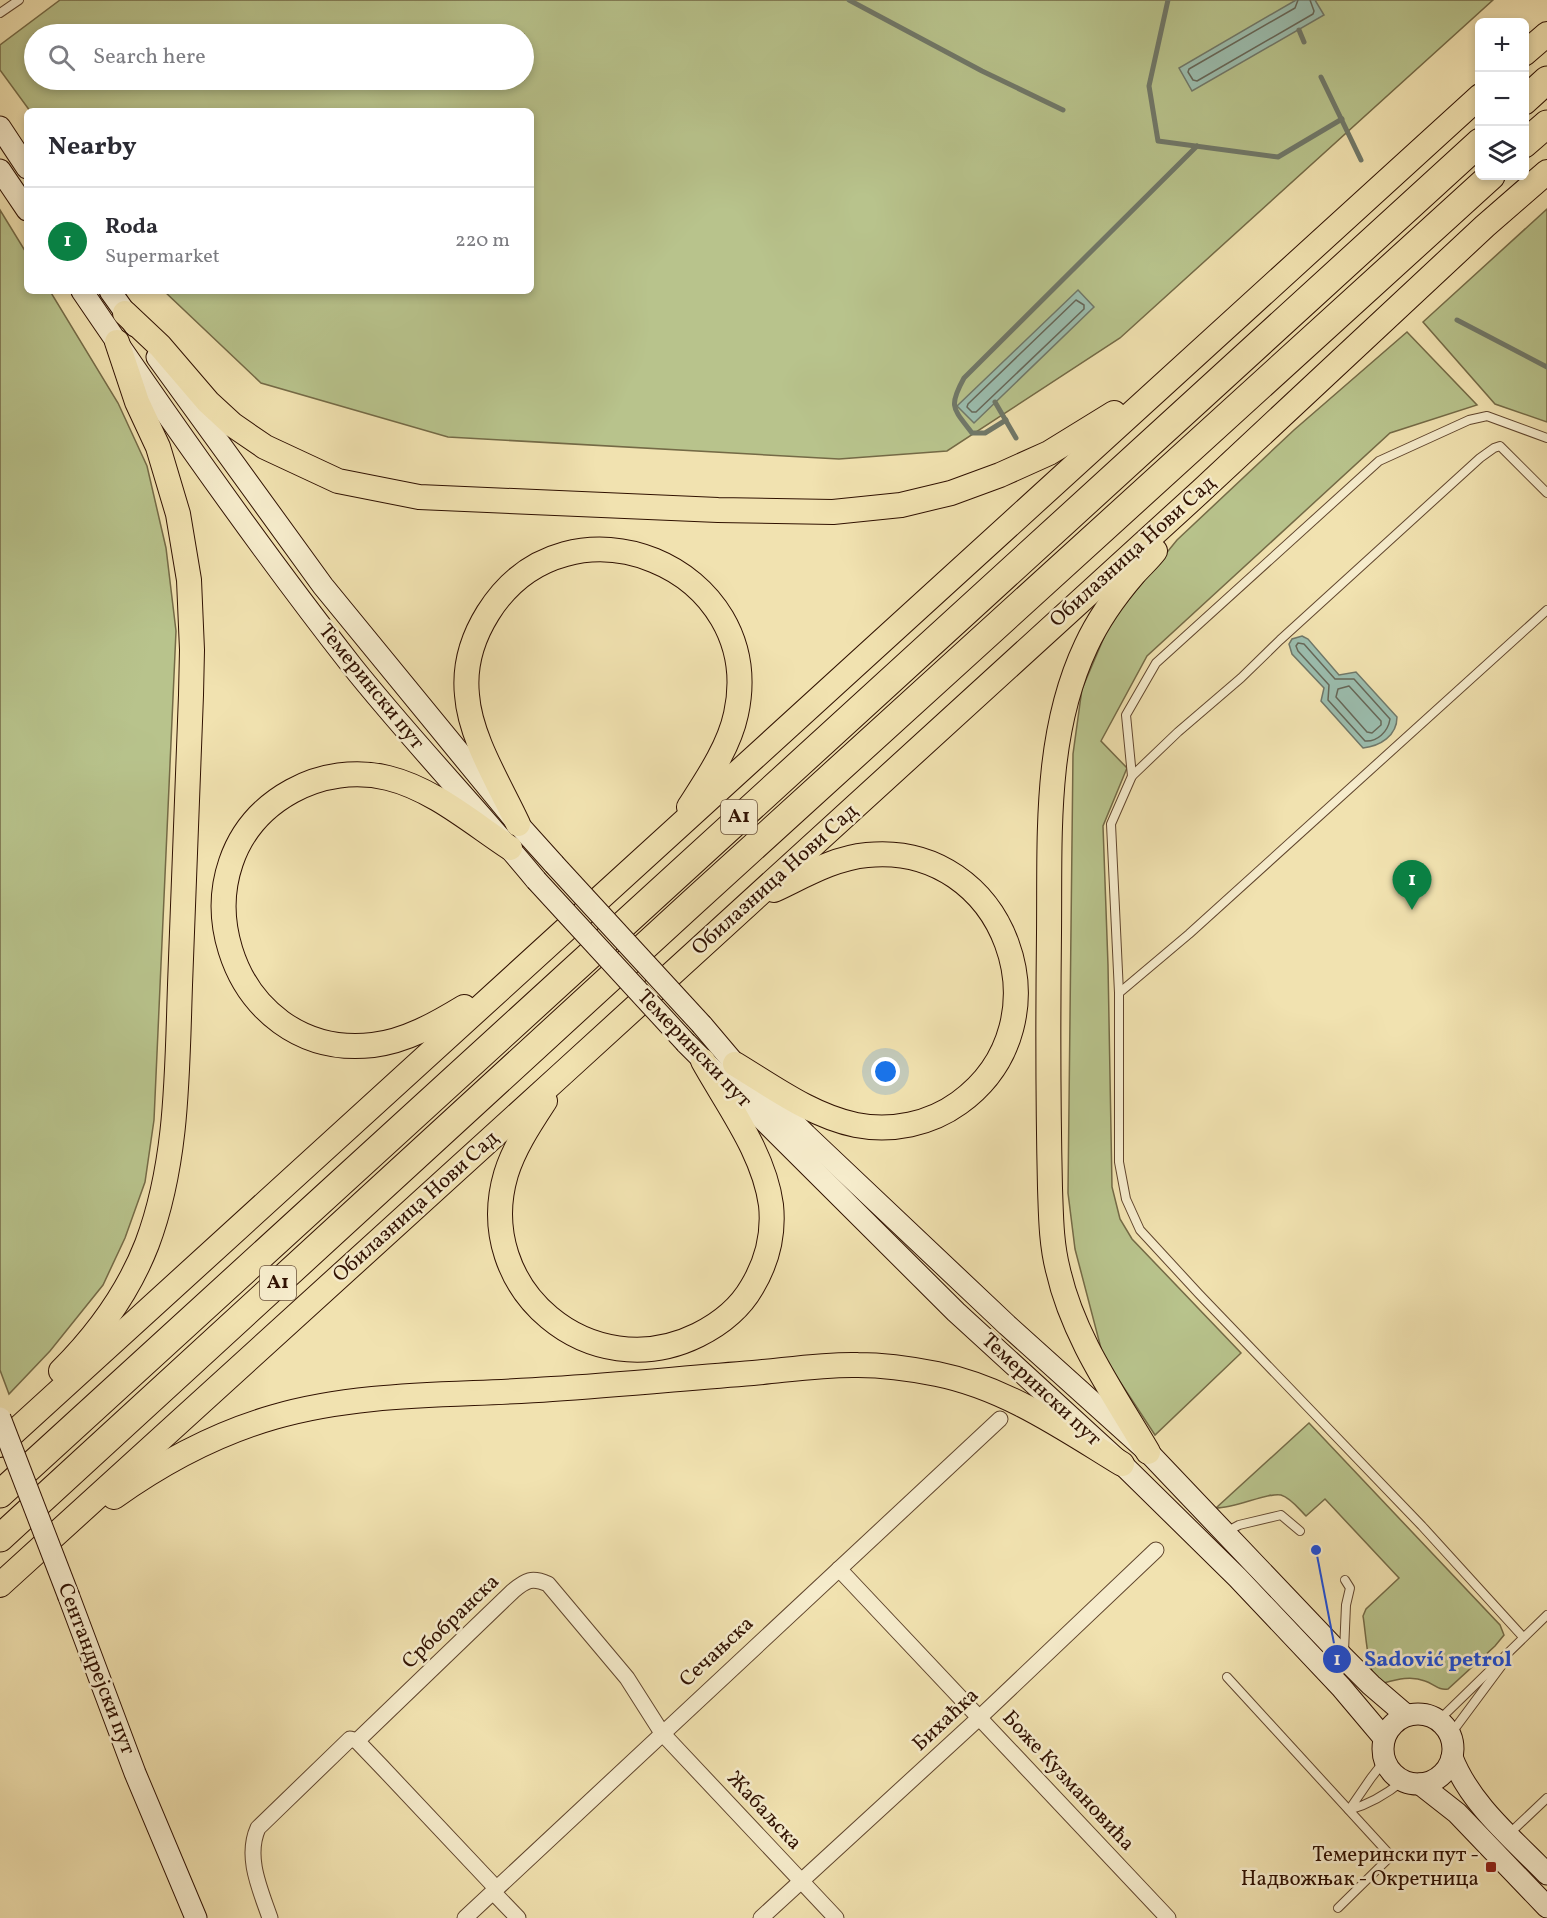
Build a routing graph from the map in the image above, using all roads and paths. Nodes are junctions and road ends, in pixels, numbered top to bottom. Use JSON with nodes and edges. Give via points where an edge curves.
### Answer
{"nodes":[{"id":1,"x":19,"y":0,"type":"edge"},
{"id":2,"x":0,"y":13,"type":"edge"},
{"id":3,"x":1547,"y":34,"type":"edge"},
{"id":4,"x":1529,"y":50,"type":"edge"},
{"id":5,"x":1547,"y":80,"type":"edge"},
{"id":6,"x":1529,"y":96,"type":"edge"},
{"id":7,"x":1475,"y":100,"type":"edge"},
{"id":8,"x":1547,"y":124,"type":"edge"},
{"id":9,"x":0,"y":127,"type":"edge"},
{"id":10,"x":1529,"y":140,"type":"edge"},
{"id":11,"x":1475,"y":146,"type":"edge"},
{"id":12,"x":24,"y":163,"type":"edge"},
{"id":13,"x":0,"y":170,"type":"edge"},
{"id":14,"x":1547,"y":172,"type":"edge"},
{"id":15,"x":1487,"y":180,"type":"edge"},
{"id":16,"x":24,"y":206,"type":"edge"},
{"id":17,"x":84,"y":294,"type":"edge"},
{"id":18,"x":112,"y":294,"type":"edge"},
{"id":19,"x":125,"y":312,"type":"junction"},
{"id":20,"x":117,"y":342,"type":"junction"},
{"id":21,"x":1160,"y":386,"type":"junction"},
{"id":22,"x":1547,"y":438,"type":"edge"},
{"id":23,"x":1201,"y":491,"type":"junction"},
{"id":24,"x":1547,"y":493,"type":"edge"},
{"id":25,"x":1547,"y":610,"type":"edge"},
{"id":26,"x":1132,"y":777,"type":"junction"},
{"id":27,"x":518,"y":824,"type":"junction"},
{"id":28,"x":675,"y":829,"type":"junction"},
{"id":29,"x":510,"y":848,"type":"junction"},
{"id":30,"x":751,"y":901,"type":"junction"},
{"id":31,"x":501,"y":987,"type":"junction"},
{"id":32,"x":1119,"y":993,"type":"junction"},
{"id":33,"x":703,"y":1062,"type":"junction"},
{"id":34,"x":735,"y":1064,"type":"junction"},
{"id":35,"x":562,"y":1074,"type":"junction"},
{"id":36,"x":0,"y":1418,"type":"edge"},
{"id":37,"x":1000,"y":1419,"type":"dead end"},
{"id":38,"x":27,"y":1420,"type":"junction"},
{"id":39,"x":0,"y":1445,"type":"edge"},
{"id":40,"x":1148,"y":1452,"type":"junction"},
{"id":41,"x":1122,"y":1464,"type":"junction"},
{"id":42,"x":0,"y":1494,"type":"edge"},
{"id":43,"x":58,"y":1530,"type":"junction"},
{"id":44,"x":1299,"y":1531,"type":"dead end"},
{"id":45,"x":1226,"y":1533,"type":"junction"},
{"id":46,"x":0,"y":1538,"type":"edge"},
{"id":47,"x":1156,"y":1550,"type":"dead end"},
{"id":48,"x":839,"y":1569,"type":"junction"},
{"id":49,"x":1345,"y":1580,"type":"dead end"},
{"id":50,"x":0,"y":1585,"type":"edge"},
{"id":51,"x":1547,"y":1615,"type":"edge"},
{"id":52,"x":1523,"y":1637,"type":"junction"},
{"id":53,"x":1344,"y":1658,"type":"junction"},
{"id":54,"x":1227,"y":1677,"type":"dead end"},
{"id":55,"x":1406,"y":1715,"type":"junction"},
{"id":56,"x":980,"y":1718,"type":"junction"},
{"id":57,"x":1444,"y":1728,"type":"junction"},
{"id":58,"x":662,"y":1733,"type":"junction"},
{"id":59,"x":1384,"y":1738,"type":"junction"},
{"id":60,"x":357,"y":1741,"type":"junction"},
{"id":61,"x":1452,"y":1757,"type":"junction"},
{"id":62,"x":1385,"y":1760,"type":"junction"},
{"id":63,"x":1412,"y":1782,"type":"junction"},
{"id":64,"x":1547,"y":1798,"type":"edge"},
{"id":65,"x":1349,"y":1810,"type":"junction"},
{"id":66,"x":1509,"y":1834,"type":"junction"},
{"id":67,"x":1546,"y":1871,"type":"edge"},
{"id":68,"x":801,"y":1882,"type":"junction"},
{"id":69,"x":495,"y":1890,"type":"junction"},
{"id":70,"x":1547,"y":1906,"type":"edge"},
{"id":71,"x":1338,"y":1908,"type":"dead end"},
{"id":72,"x":196,"y":1918,"type":"edge"},
{"id":73,"x":270,"y":1918,"type":"edge"},
{"id":74,"x":465,"y":1918,"type":"edge"},
{"id":75,"x":518,"y":1918,"type":"edge"},
{"id":76,"x":761,"y":1918,"type":"edge"},
{"id":77,"x":836,"y":1918,"type":"edge"},
{"id":78,"x":1168,"y":1918,"type":"edge"}],
"edges":[{"from":1,"to":2,"type":"lane"},
{"from":3,"to":4,"type":"main road"},
{"from":5,"to":6,"type":"highway"},
{"from":7,"to":21,"type":"main road"},
{"from":8,"to":10,"type":"highway"},
{"from":9,"to":12,"type":"main road"},
{"from":11,"to":42,"type":"highway","number":"A1"},
{"from":13,"to":16,"type":"main road"},
{"from":14,"to":23,"type":"main road","name":"Обилазница Нови Сад"},
{"from":15,"to":46,"type":"highway","number":"A1"},
{"from":17,"to":20,"type":"main road","name":"Темерински пут"},
{"from":18,"to":19,"type":"main road","name":"Темерински пут"},
{"from":19,"to":21,"type":"main road","via":[[208,402],[265,447],[338,481],[418,497],[833,512],[901,505],[951,493],[1050,453]]},
{"from":19,"to":27,"type":"main road","name":"Темерински пут","via":[[323,586]]},
{"from":20,"to":29,"type":"main road","name":"Темерински пут","via":[[322,627],[422,750]]},
{"from":20,"to":38,"type":"main road","via":[[168,480],[189,580],[191,695],[174,1106],[161,1199],[136,1269],[108,1317],[45,1387]]},
{"from":21,"to":28,"type":"main road"},
{"from":22,"to":26,"type":"lane","via":[[1487,416],[1469,420],[1379,461],[1156,663],[1126,715]]},
{"from":23,"to":30,"type":"main road","name":"Обилазница Нови Сад"},
{"from":23,"to":40,"type":"main road","via":[[1114,599],[1086,646],[1063,713],[1052,788],[1048,1117],[1054,1248],[1065,1295],[1084,1343]]},
{"from":24,"to":26,"type":"lane","via":[[1500,446],[1494,448]]},
{"from":25,"to":32,"type":"lane"},
{"from":26,"to":32,"type":"lane","via":[[1111,824]]},
{"from":27,"to":28,"type":"main road","via":[[469,711],[466,681],[476,635],[503,593],[529,572],[573,553],[606,549],[647,556],[691,581],[714,605],[735,648],[739,699],[731,733]]},
{"from":27,"to":34,"type":"main road","name":"Темерински пут","bridge":true},
{"from":28,"to":31,"type":"main road"},
{"from":29,"to":31,"type":"main road","via":[[444,804],[403,783],[373,776],[333,776],[297,788],[258,817],[234,857],[223,902],[227,942],[246,987],[279,1021],[313,1038],[356,1045],[389,1042],[426,1028]]},
{"from":29,"to":33,"type":"main road","name":"Темерински пут","bridge":true},
{"from":30,"to":34,"type":"main road","via":[[851,858],[880,854],[922,861],[965,883],[996,919],[1014,963],[1016,1007],[1005,1047],[978,1087],[951,1109],[905,1126],[874,1127],[841,1121],[812,1109]]},
{"from":30,"to":35,"type":"main road","name":"Обилазница Нови Сад"},
{"from":31,"to":38,"type":"main road"},
{"from":32,"to":52,"type":"lane","via":[[1119,1162],[1126,1199],[1140,1230]]},
{"from":33,"to":35,"type":"main road","via":[[761,1168],[772,1215],[768,1251],[749,1292],[720,1323],[686,1341],[642,1350],[596,1344],[575,1335],[549,1319],[524,1292],[512,1271],[501,1210],[506,1174]]},
{"from":33,"to":41,"type":"main road","name":"Темерински пут","via":[[956,1312]]},
{"from":34,"to":40,"type":"main road","name":"Темерински пут","via":[[998,1317]]},
{"from":35,"to":43,"type":"main road","name":"Обилазница Нови Сад"},
{"from":36,"to":72,"type":"main road","name":"Сентандрејски пут","bridge":true,"via":[[135,1773]]},
{"from":37,"to":48,"type":"street","name":"Сечањска"},
{"from":38,"to":39,"type":"main road"},
{"from":40,"to":45,"type":"main road","name":"Темерински пут"},
{"from":41,"to":43,"type":"main road","via":[[996,1391],[937,1374],[858,1365],[372,1399],[316,1407],[274,1417],[192,1448]]},
{"from":41,"to":59,"type":"main road","name":"Темерински пут","via":[[1238,1578]]},
{"from":43,"to":50,"type":"main road","name":"Обилазница Нови Сад"},
{"from":44,"to":45,"type":"lane","via":[[1281,1515]]},
{"from":45,"to":53,"type":"main road","name":"Темерински пут"},
{"from":47,"to":56,"type":"street","name":"Бихаћка"},
{"from":48,"to":56,"type":"street","name":"Боже Кузмановића"},
{"from":48,"to":58,"type":"street","name":"Сечањска"},
{"from":49,"to":53,"type":"lane","via":[[1350,1588]]},
{"from":51,"to":52,"type":"lane"},
{"from":52,"to":57,"type":"lane"},
{"from":52,"to":57,"type":"lane","via":[[1469,1692]]},
{"from":53,"to":55,"type":"main road","name":"Темерински пут"},
{"from":54,"to":65,"type":"lane"},
{"from":55,"to":57,"type":"main road","via":[[1428,1716]]},
{"from":55,"to":59,"type":"main road","via":[[1396,1720]]},
{"from":56,"to":68,"type":"street","name":"Бихаћка"},
{"from":56,"to":78,"type":"street","name":"Боже Кузмановића"},
{"from":57,"to":61,"type":"main road","via":[[1453,1746]]},
{"from":58,"to":60,"type":"street","name":"Србобранска","via":[[627,1678],[548,1584],[535,1579],[524,1581],[513,1591]]},
{"from":58,"to":68,"type":"street","name":"Жабаљска"},
{"from":58,"to":69,"type":"street","name":"Сечањска"},
{"from":59,"to":62,"type":"main road"},
{"from":60,"to":69,"type":"street"},
{"from":60,"to":73,"type":"street","name":"Србобранска","via":[[350,1739],[258,1828],[252,1861]]},
{"from":61,"to":63,"type":"main road","via":[[1441,1776],[1431,1782]]},
{"from":61,"to":66,"type":"main road","via":[[1473,1797]]},
{"from":62,"to":63,"type":"main road","via":[[1392,1770]]},
{"from":62,"to":65,"type":"lane"},
{"from":63,"to":65,"type":"lane"},
{"from":63,"to":70,"type":"main road","via":[[1456,1813]]},
{"from":64,"to":66,"type":"lane"},
{"from":65,"to":71,"type":"lane","via":[[1391,1856]]},
{"from":66,"to":67,"type":"main road"},
{"from":68,"to":76,"type":"street","name":"Бихаћка"},
{"from":68,"to":77,"type":"street","name":"Жабаљска"},
{"from":69,"to":74,"type":"street","name":"Сечањска"},
{"from":69,"to":75,"type":"street"}]}
